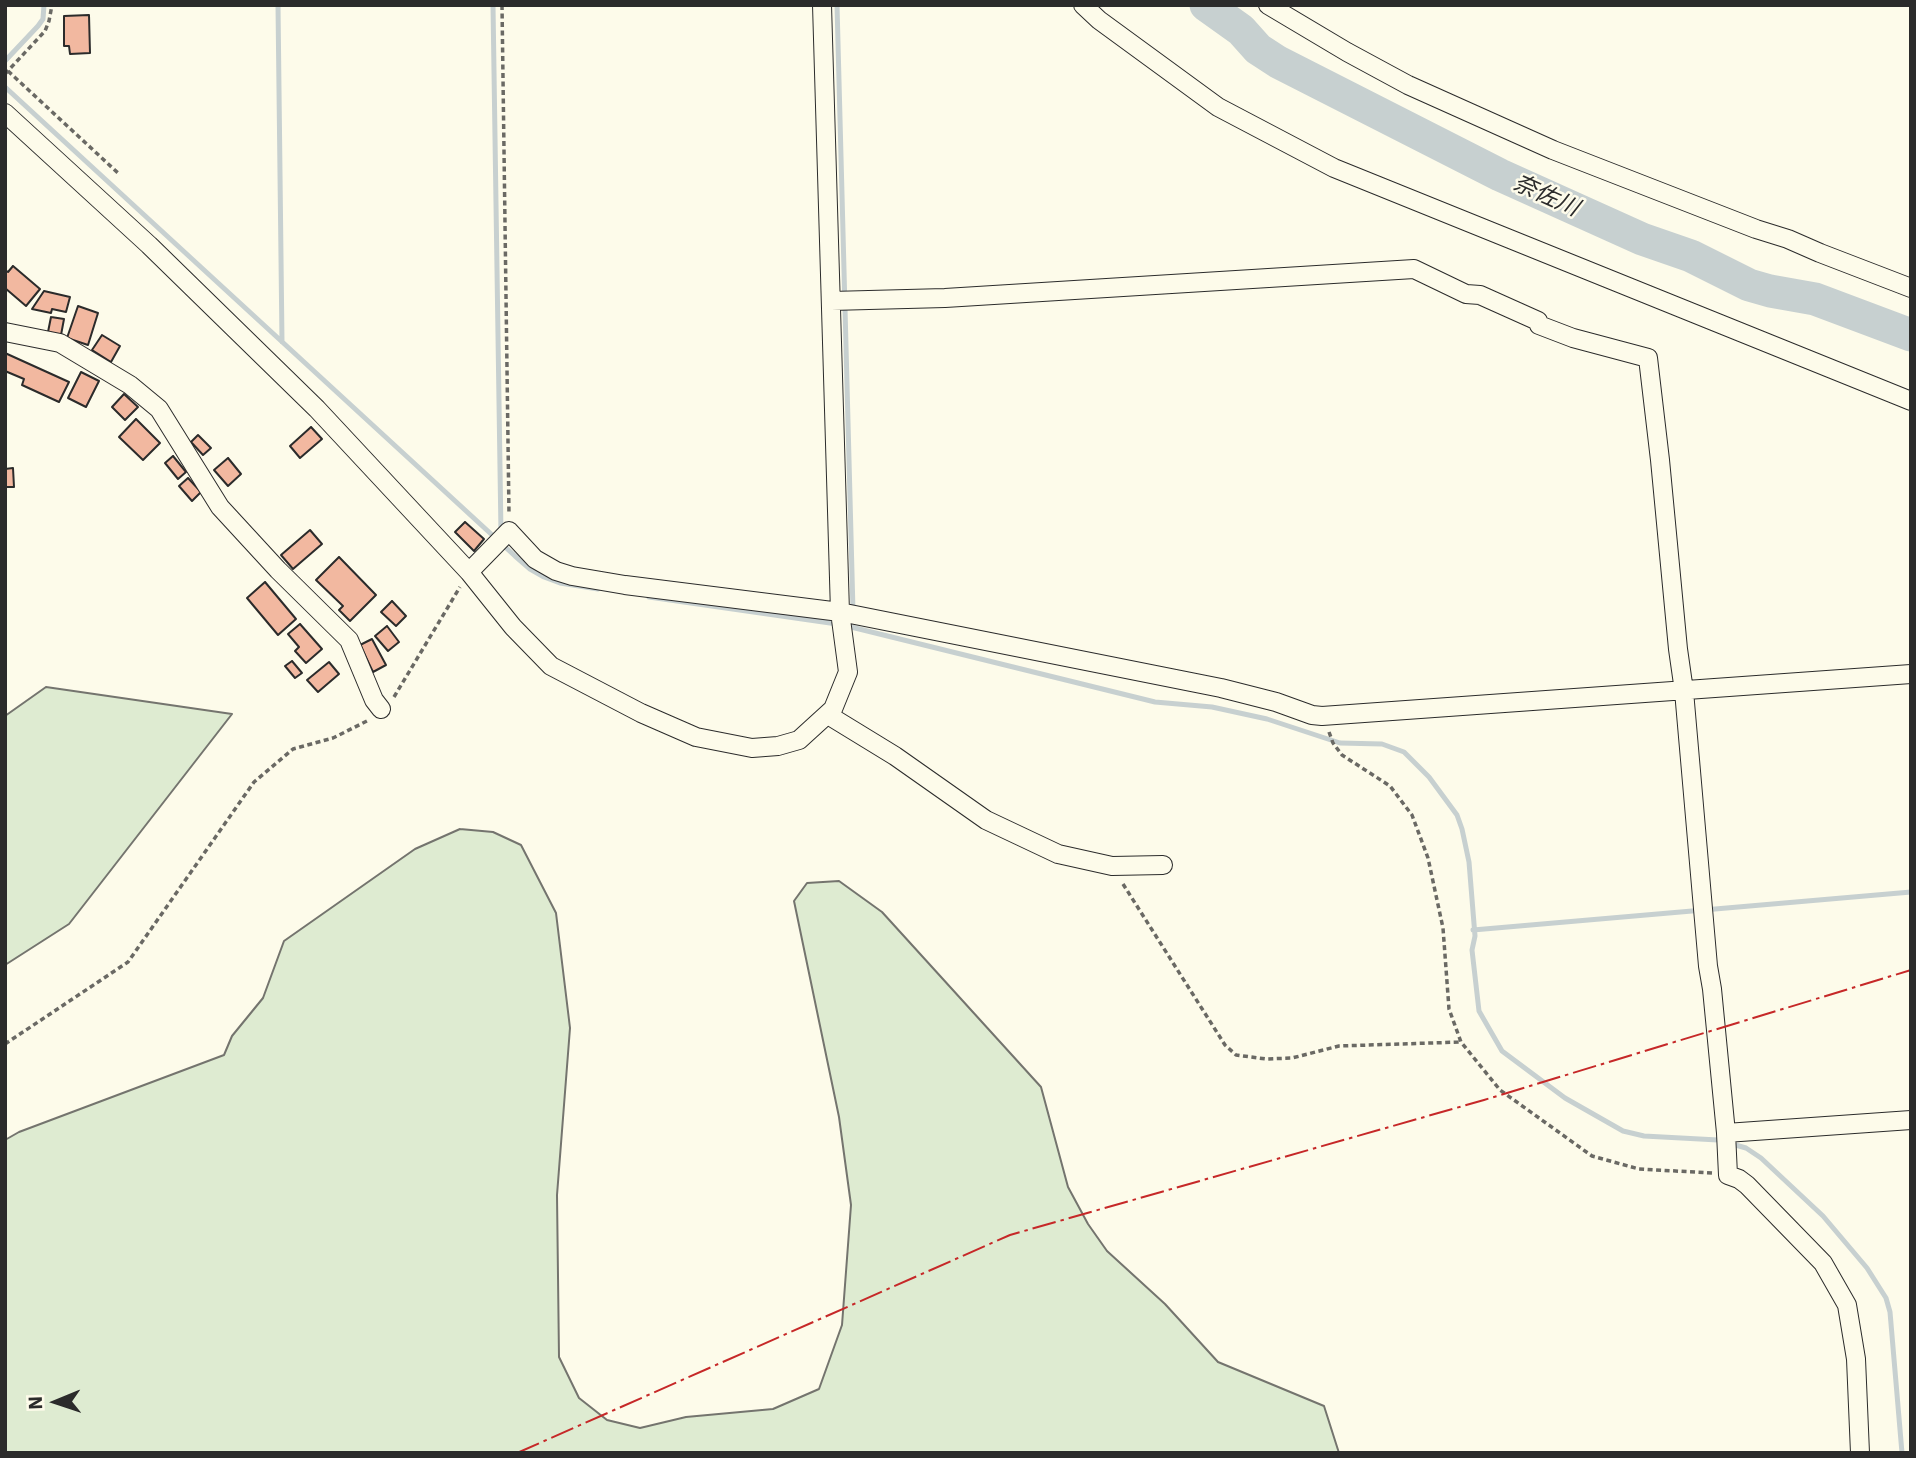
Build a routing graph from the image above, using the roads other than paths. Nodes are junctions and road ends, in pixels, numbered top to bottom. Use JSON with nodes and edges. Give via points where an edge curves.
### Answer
{"nodes":[{"id":1,"x":822,"y":5,"type":"edge"},
{"id":2,"x":1083,"y":5,"type":"edge"},
{"id":3,"x":1268,"y":5,"type":"edge"},
{"id":4,"x":5,"y":113,"type":"edge"},
{"id":5,"x":1911,"y":288,"type":"edge"},
{"id":6,"x":831,"y":301,"type":"junction"},
{"id":7,"x":5,"y":332,"type":"edge"},
{"id":8,"x":1911,"y":401,"type":"edge"},
{"id":9,"x":469,"y":572,"type":"junction"},
{"id":10,"x":840,"y":612,"type":"junction"},
{"id":11,"x":1911,"y":674,"type":"edge"},
{"id":12,"x":1684,"y":691,"type":"junction"},
{"id":13,"x":381,"y":709,"type":"road end"},
{"id":14,"x":828,"y":715,"type":"junction"},
{"id":15,"x":1163,"y":864,"type":"dead end"},
{"id":16,"x":1911,"y":1120,"type":"edge"},
{"id":17,"x":1726,"y":1133,"type":"junction"},
{"id":18,"x":1860,"y":1453,"type":"edge"}],
"edges":[{"from":1,"to":6,"type":"street"},
{"from":2,"to":8,"type":"street","via":[[1218,107],[1334,168]]},
{"from":3,"to":5,"type":"street","via":[[1408,85],[1552,150]]},
{"from":4,"to":9,"type":"street","via":[[307,399]]},
{"from":6,"to":10,"type":"street"},
{"from":6,"to":12,"type":"street","via":[[1415,269],[1573,338],[1648,358]]},
{"from":7,"to":13,"type":"street","via":[[60,343],[130,385],[159,409],[220,507],[349,640]]},
{"from":9,"to":10,"type":"street","via":[[509,531],[535,559],[572,576]]},
{"from":9,"to":14,"type":"street","via":[[551,666],[696,737],[752,748],[778,746],[799,740]]},
{"from":10,"to":12,"type":"street","via":[[1221,688],[1322,716]]},
{"from":10,"to":14,"type":"street","via":[[848,672]]},
{"from":11,"to":12,"type":"street"},
{"from":12,"to":17,"type":"street"},
{"from":14,"to":15,"type":"street","via":[[986,820],[1058,854],[1112,866]]},
{"from":16,"to":17,"type":"street"},
{"from":17,"to":18,"type":"street","via":[[1728,1175],[1747,1185],[1823,1263],[1847,1305],[1856,1359]]}]}
